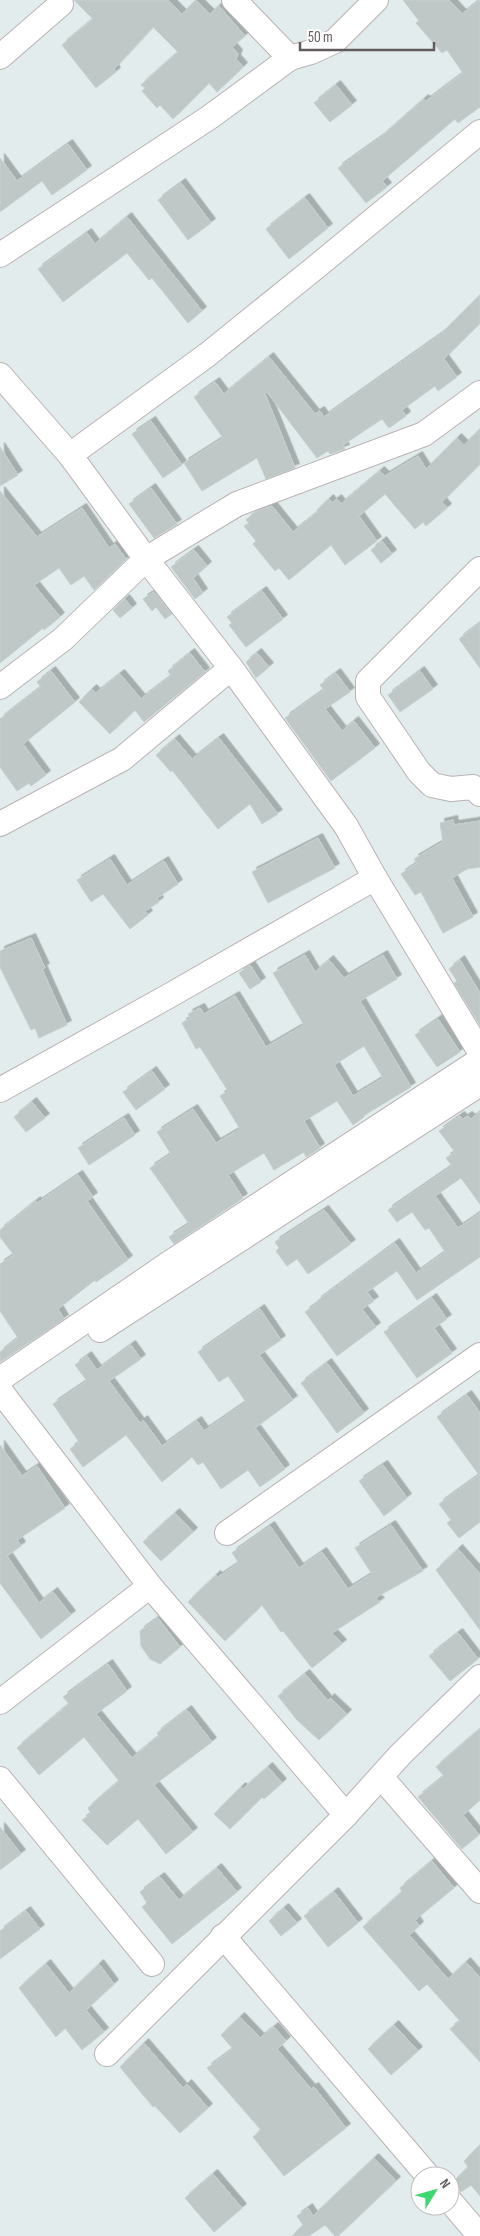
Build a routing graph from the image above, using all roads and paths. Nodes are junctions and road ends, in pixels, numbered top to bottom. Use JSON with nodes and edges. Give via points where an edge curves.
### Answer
{"nodes":[{"id":1,"x":234,"y":0,"type":"edge"},
{"id":2,"x":376,"y":0,"type":"edge"},
{"id":3,"x":61,"y":4,"type":"dead end"},
{"id":4,"x":0,"y":57,"type":"edge"},
{"id":5,"x":290,"y":58,"type":"junction"},
{"id":6,"x":480,"y":132,"type":"edge"},
{"id":7,"x":0,"y":255,"type":"edge"},
{"id":8,"x":0,"y":375,"type":"edge"},
{"id":9,"x":480,"y":393,"type":"edge"},
{"id":10,"x":70,"y":455,"type":"junction"},
{"id":11,"x":146,"y":559,"type":"junction"},
{"id":12,"x":480,"y":569,"type":"edge"},
{"id":13,"x":231,"y":668,"type":"junction"},
{"id":14,"x":0,"y":687,"type":"edge"},
{"id":15,"x":480,"y":794,"type":"edge"},
{"id":16,"x":0,"y":824,"type":"edge"},
{"id":17,"x":375,"y":878,"type":"junction"},
{"id":18,"x":480,"y":1052,"type":"edge"},
{"id":19,"x":480,"y":1060,"type":"edge"},
{"id":20,"x":480,"y":1084,"type":"edge"},
{"id":21,"x":0,"y":1090,"type":"edge"},
{"id":22,"x":480,"y":1355,"type":"edge"},
{"id":23,"x":1,"y":1389,"type":"edge"},
{"id":24,"x":227,"y":1534,"type":"dead end"},
{"id":25,"x":150,"y":1586,"type":"junction"},
{"id":26,"x":480,"y":1678,"type":"edge"},
{"id":27,"x":0,"y":1702,"type":"edge"},
{"id":28,"x":381,"y":1777,"type":"junction"},
{"id":29,"x":0,"y":1779,"type":"edge"},
{"id":30,"x":346,"y":1814,"type":"junction"},
{"id":31,"x":480,"y":1891,"type":"edge"},
{"id":32,"x":223,"y":1936,"type":"junction"},
{"id":33,"x":152,"y":1964,"type":"dead end"},
{"id":34,"x":107,"y":2054,"type":"dead end"},
{"id":35,"x":419,"y":2166,"type":"edge"},
{"id":36,"x":460,"y":2213,"type":"edge"},
{"id":37,"x":480,"y":2236,"type":"edge"}],
"edges":[{"from":1,"to":5,"type":"street"},
{"from":2,"to":5,"type":"street","via":[[335,41]]},
{"from":3,"to":4,"type":"street"},
{"from":5,"to":7,"type":"street","via":[[210,117]]},
{"from":6,"to":10,"type":"street","via":[[207,355]]},
{"from":8,"to":10,"type":"street"},
{"from":9,"to":11,"type":"street","via":[[424,434],[237,504]]},
{"from":10,"to":11,"type":"street"},
{"from":11,"to":13,"type":"street"},
{"from":11,"to":14,"type":"street","via":[[63,640]]},
{"from":12,"to":15,"type":"street","via":[[368,681],[368,697],[419,772],[432,785],[451,789],[473,787]]},
{"from":13,"to":16,"type":"street","via":[[122,759]]},
{"from":13,"to":17,"type":"street","via":[[346,826]]},
{"from":17,"to":18,"type":"street"},
{"from":17,"to":21,"type":"street"},
{"from":19,"to":23,"type":"street","via":[[168,1264]]},
{"from":20,"to":23,"type":"street"},
{"from":22,"to":24,"type":"street"},
{"from":23,"to":25,"type":"street"},
{"from":25,"to":27,"type":"street"},
{"from":25,"to":30,"type":"street"},
{"from":26,"to":28,"type":"street"},
{"from":28,"to":30,"type":"street"},
{"from":28,"to":31,"type":"street"},
{"from":29,"to":33,"type":"street"},
{"from":30,"to":32,"type":"street"},
{"from":32,"to":34,"type":"street"},
{"from":32,"to":35,"type":"street"},
{"from":36,"to":37,"type":"street"}]}
